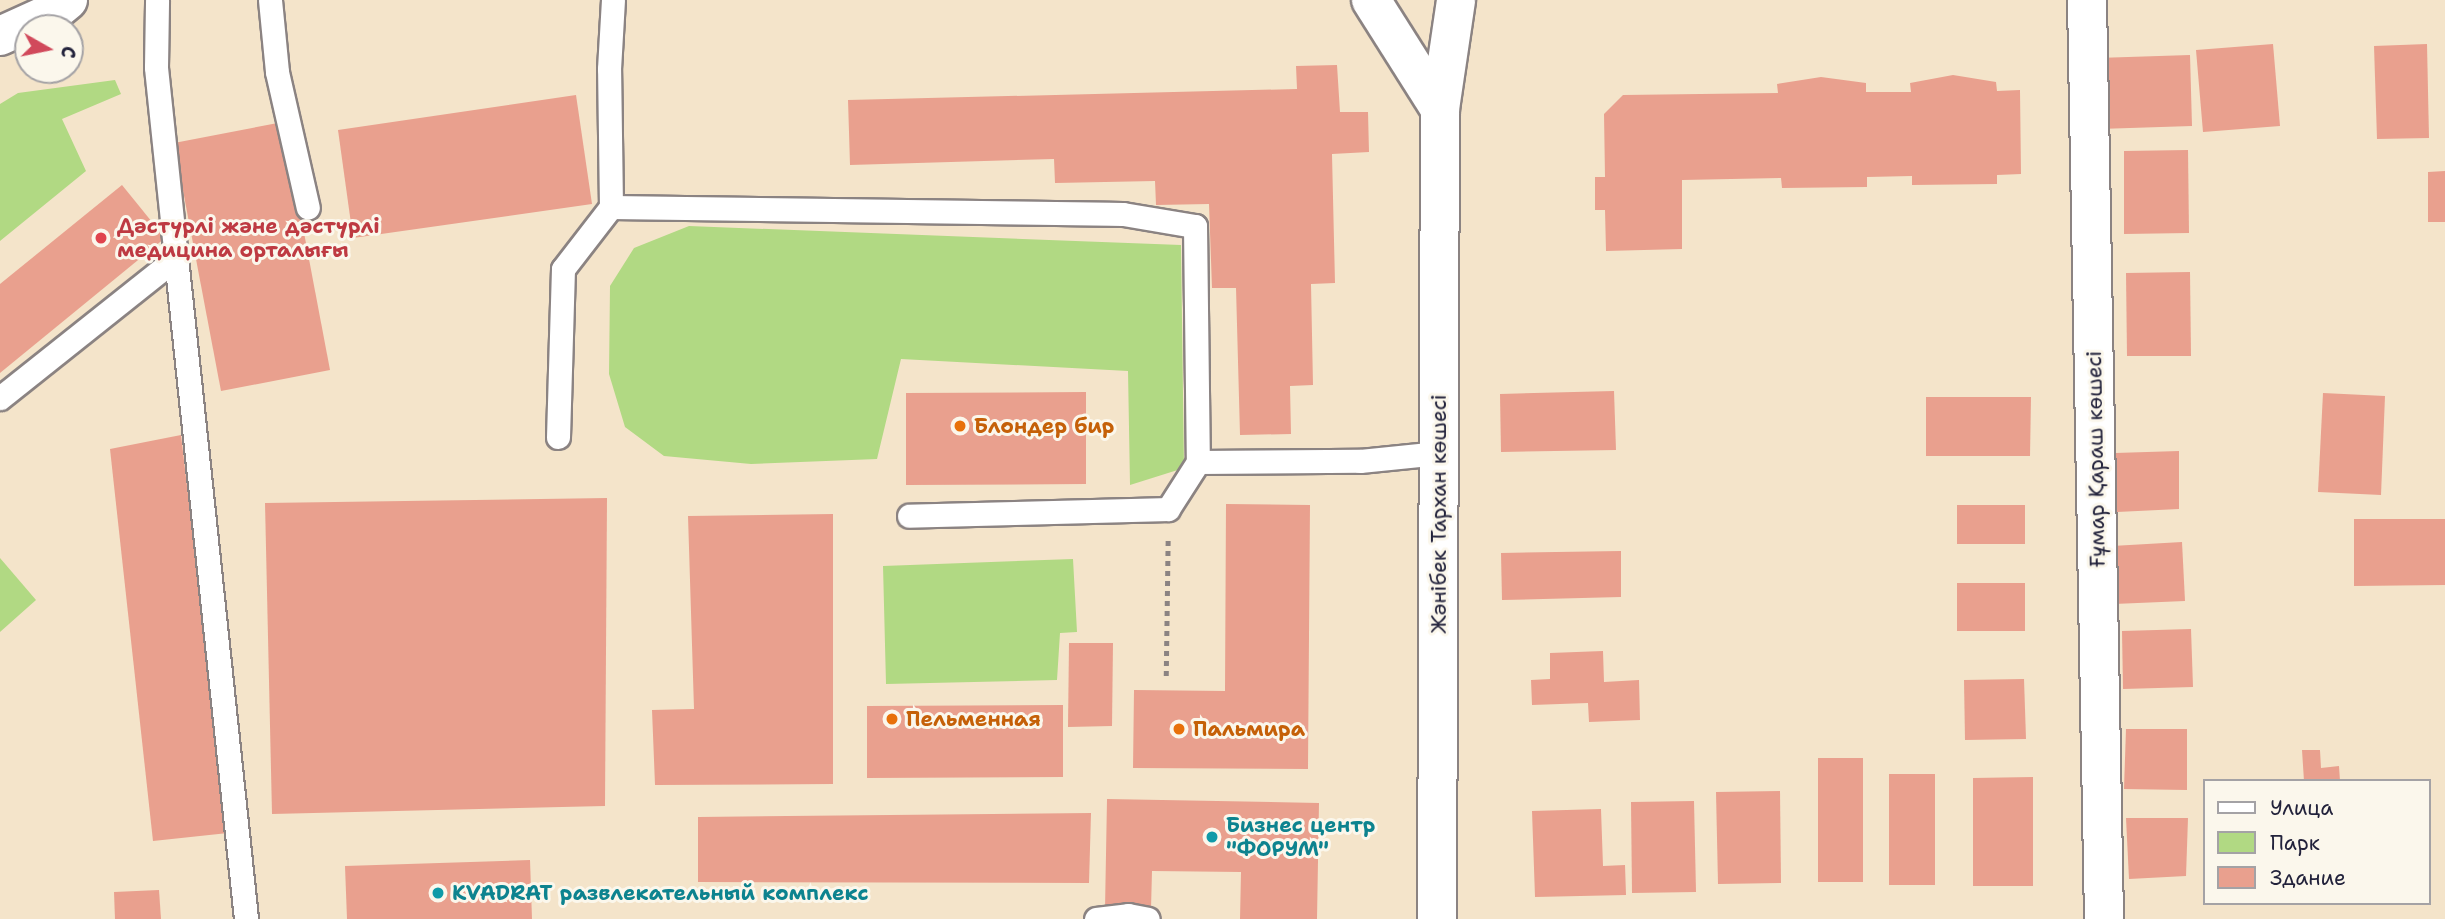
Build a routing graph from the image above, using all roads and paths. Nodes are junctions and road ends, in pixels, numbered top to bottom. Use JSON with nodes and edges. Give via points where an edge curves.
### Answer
{"nodes":[{"id":1,"x":68,"y":0,"type":"edge"},
{"id":2,"x":157,"y":0,"type":"edge"},
{"id":3,"x":270,"y":0,"type":"edge"},
{"id":4,"x":613,"y":0,"type":"edge"},
{"id":5,"x":1371,"y":0,"type":"edge"},
{"id":6,"x":1456,"y":0,"type":"edge"},
{"id":7,"x":2087,"y":0,"type":"edge"},
{"id":8,"x":0,"y":36,"type":"edge"},
{"id":9,"x":1440,"y":109,"type":"junction"},
{"id":10,"x":611,"y":207,"type":"junction"},
{"id":11,"x":308,"y":208,"type":"dead end"},
{"id":12,"x":176,"y":258,"type":"junction"},
{"id":13,"x":0,"y":398,"type":"edge"},
{"id":14,"x":558,"y":437,"type":"dead end"},
{"id":15,"x":1439,"y":453,"type":"junction"},
{"id":16,"x":1198,"y":462,"type":"junction"},
{"id":17,"x":1168,"y":509,"type":"junction"},
{"id":18,"x":909,"y":516,"type":"dead end"},
{"id":19,"x":1166,"y":676,"type":"dead end"},
{"id":20,"x":246,"y":919,"type":"edge"},
{"id":21,"x":1096,"y":919,"type":"edge"},
{"id":22,"x":1147,"y":919,"type":"edge"},
{"id":23,"x":1437,"y":919,"type":"edge"},
{"id":24,"x":2104,"y":919,"type":"edge"}],
"edges":[{"from":1,"to":8,"type":"street","via":[[55,11]]},
{"from":2,"to":12,"type":"lane","via":[[156,67]]},
{"from":3,"to":11,"type":"lane","via":[[276,72]]},
{"from":4,"to":10,"type":"lane"},
{"from":5,"to":9,"type":"street"},
{"from":6,"to":9,"type":"street","name":"Жәнібек Тархан көшесі"},
{"from":7,"to":24,"type":"street","name":"Ғұмар Қараш көшесі"},
{"from":9,"to":15,"type":"street","name":"Жәнібек Тархан көшесі"},
{"from":10,"to":14,"type":"lane","via":[[563,269]]},
{"from":10,"to":16,"type":"lane","via":[[1123,214],[1195,226]]},
{"from":12,"to":13,"type":"lane"},
{"from":12,"to":20,"type":"lane"},
{"from":15,"to":16,"type":"lane","via":[[1360,461]]},
{"from":15,"to":23,"type":"street","name":"Жәнібек Тархан көшесі"},
{"from":16,"to":17,"type":"lane"},
{"from":17,"to":18,"type":"lane"},
{"from":17,"to":19,"type":"path"},
{"from":21,"to":22,"type":"lane","via":[[1128,915]]}]}
